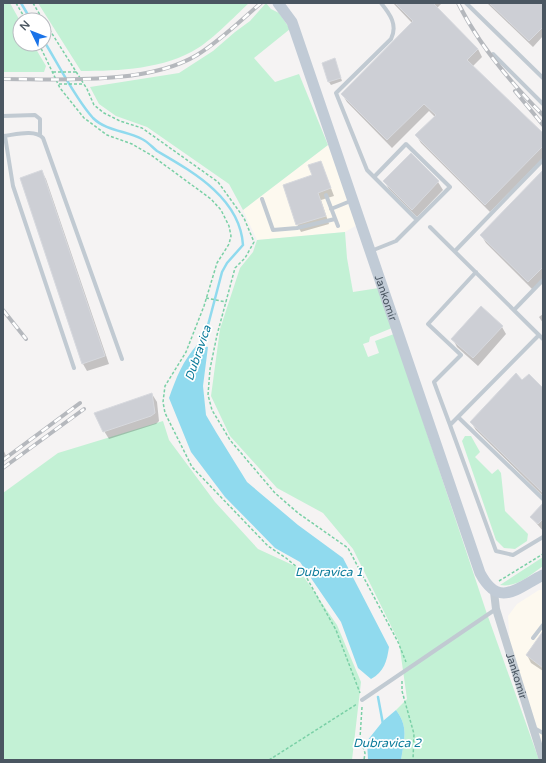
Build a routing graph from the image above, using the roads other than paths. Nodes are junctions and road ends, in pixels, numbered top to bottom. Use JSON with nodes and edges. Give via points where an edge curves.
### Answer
{"nodes":[{"id":1,"x":278,"y":3,"type":"edge"},
{"id":2,"x":381,"y":3,"type":"edge"},
{"id":3,"x":466,"y":3,"type":"edge"},
{"id":4,"x":492,"y":54,"type":"dead end"},
{"id":5,"x":542,"y":75,"type":"edge"},
{"id":6,"x":543,"y":104,"type":"edge"},
{"id":7,"x":3,"y":116,"type":"edge"},
{"id":8,"x":40,"y":134,"type":"junction"},
{"id":9,"x":4,"y":136,"type":"edge"},
{"id":10,"x":543,"y":160,"type":"edge"},
{"id":11,"x":374,"y":177,"type":"junction"},
{"id":12,"x":326,"y":195,"type":"dead end"},
{"id":13,"x":262,"y":199,"type":"dead end"},
{"id":14,"x":353,"y":200,"type":"junction"},
{"id":15,"x":331,"y":209,"type":"junction"},
{"id":16,"x":335,"y":219,"type":"junction"},
{"id":17,"x":417,"y":220,"type":"junction"},
{"id":18,"x":338,"y":226,"type":"dead end"},
{"id":19,"x":430,"y":227,"type":"dead end"},
{"id":20,"x":370,"y":251,"type":"junction"},
{"id":21,"x":454,"y":251,"type":"junction"},
{"id":22,"x":476,"y":272,"type":"junction"},
{"id":23,"x":543,"y":280,"type":"edge"},
{"id":24,"x":514,"y":310,"type":"junction"},
{"id":25,"x":539,"y":335,"type":"junction"},
{"id":26,"x":543,"y":339,"type":"edge"},
{"id":27,"x":122,"y":359,"type":"dead end"},
{"id":28,"x":74,"y":368,"type":"dead end"},
{"id":29,"x":458,"y":417,"type":"junction"},
{"id":30,"x":450,"y":425,"type":"junction"},
{"id":31,"x":543,"y":499,"type":"edge"},
{"id":32,"x":543,"y":537,"type":"edge"},
{"id":33,"x":543,"y":575,"type":"edge"},
{"id":34,"x":495,"y":586,"type":"junction"},
{"id":35,"x":496,"y":610,"type":"junction"},
{"id":36,"x":543,"y":625,"type":"edge"},
{"id":37,"x":532,"y":638,"type":"dead end"},
{"id":38,"x":362,"y":700,"type":"road end"},
{"id":39,"x":532,"y":727,"type":"junction"},
{"id":40,"x":543,"y":733,"type":"edge"},
{"id":41,"x":543,"y":760,"type":"edge"}],
"edges":[{"from":1,"to":14,"type":"street","name":"Jankomir","via":[[292,22]]},
{"from":2,"to":11,"type":"lane","via":[[393,18],[391,39],[336,93],[367,170]]},
{"from":3,"to":5,"type":"lane"},
{"from":4,"to":6,"type":"lane"},
{"from":7,"to":8,"type":"lane","via":[[36,115],[40,119]]},
{"from":8,"to":9,"type":"lane"},
{"from":8,"to":27,"type":"lane","via":[[46,144]]},
{"from":9,"to":28,"type":"lane","via":[[13,186]]},
{"from":10,"to":21,"type":"lane"},
{"from":11,"to":17,"type":"lane"},
{"from":11,"to":17,"type":"lane","via":[[406,144],[450,187]]},
{"from":12,"to":15,"type":"lane"},
{"from":13,"to":16,"type":"lane","via":[[273,230],[297,228]]},
{"from":14,"to":15,"type":"lane"},
{"from":14,"to":20,"type":"street","name":"Jankomir"},
{"from":15,"to":16,"type":"lane"},
{"from":16,"to":18,"type":"lane"},
{"from":17,"to":20,"type":"lane","via":[[396,241]]},
{"from":19,"to":21,"type":"lane"},
{"from":20,"to":34,"type":"street","name":"Jankomir","via":[[480,573],[486,583]]},
{"from":21,"to":22,"type":"lane"},
{"from":22,"to":24,"type":"lane"},
{"from":22,"to":30,"type":"lane","via":[[428,324],[461,355],[434,382]]},
{"from":23,"to":24,"type":"lane"},
{"from":24,"to":25,"type":"lane"},
{"from":25,"to":26,"type":"lane"},
{"from":25,"to":29,"type":"lane"},
{"from":29,"to":30,"type":"lane"},
{"from":29,"to":31,"type":"lane"},
{"from":30,"to":32,"type":"lane","via":[[496,551],[512,555]]},
{"from":33,"to":34,"type":"street","via":[[510,593],[500,594]]},
{"from":34,"to":35,"type":"street","name":"Jankomir"},
{"from":35,"to":38,"type":"lane"},
{"from":35,"to":39,"type":"street","name":"Jankomir"},
{"from":36,"to":37,"type":"lane"},
{"from":39,"to":40,"type":"lane"},
{"from":39,"to":41,"type":"street","name":"Jankomir"}]}
